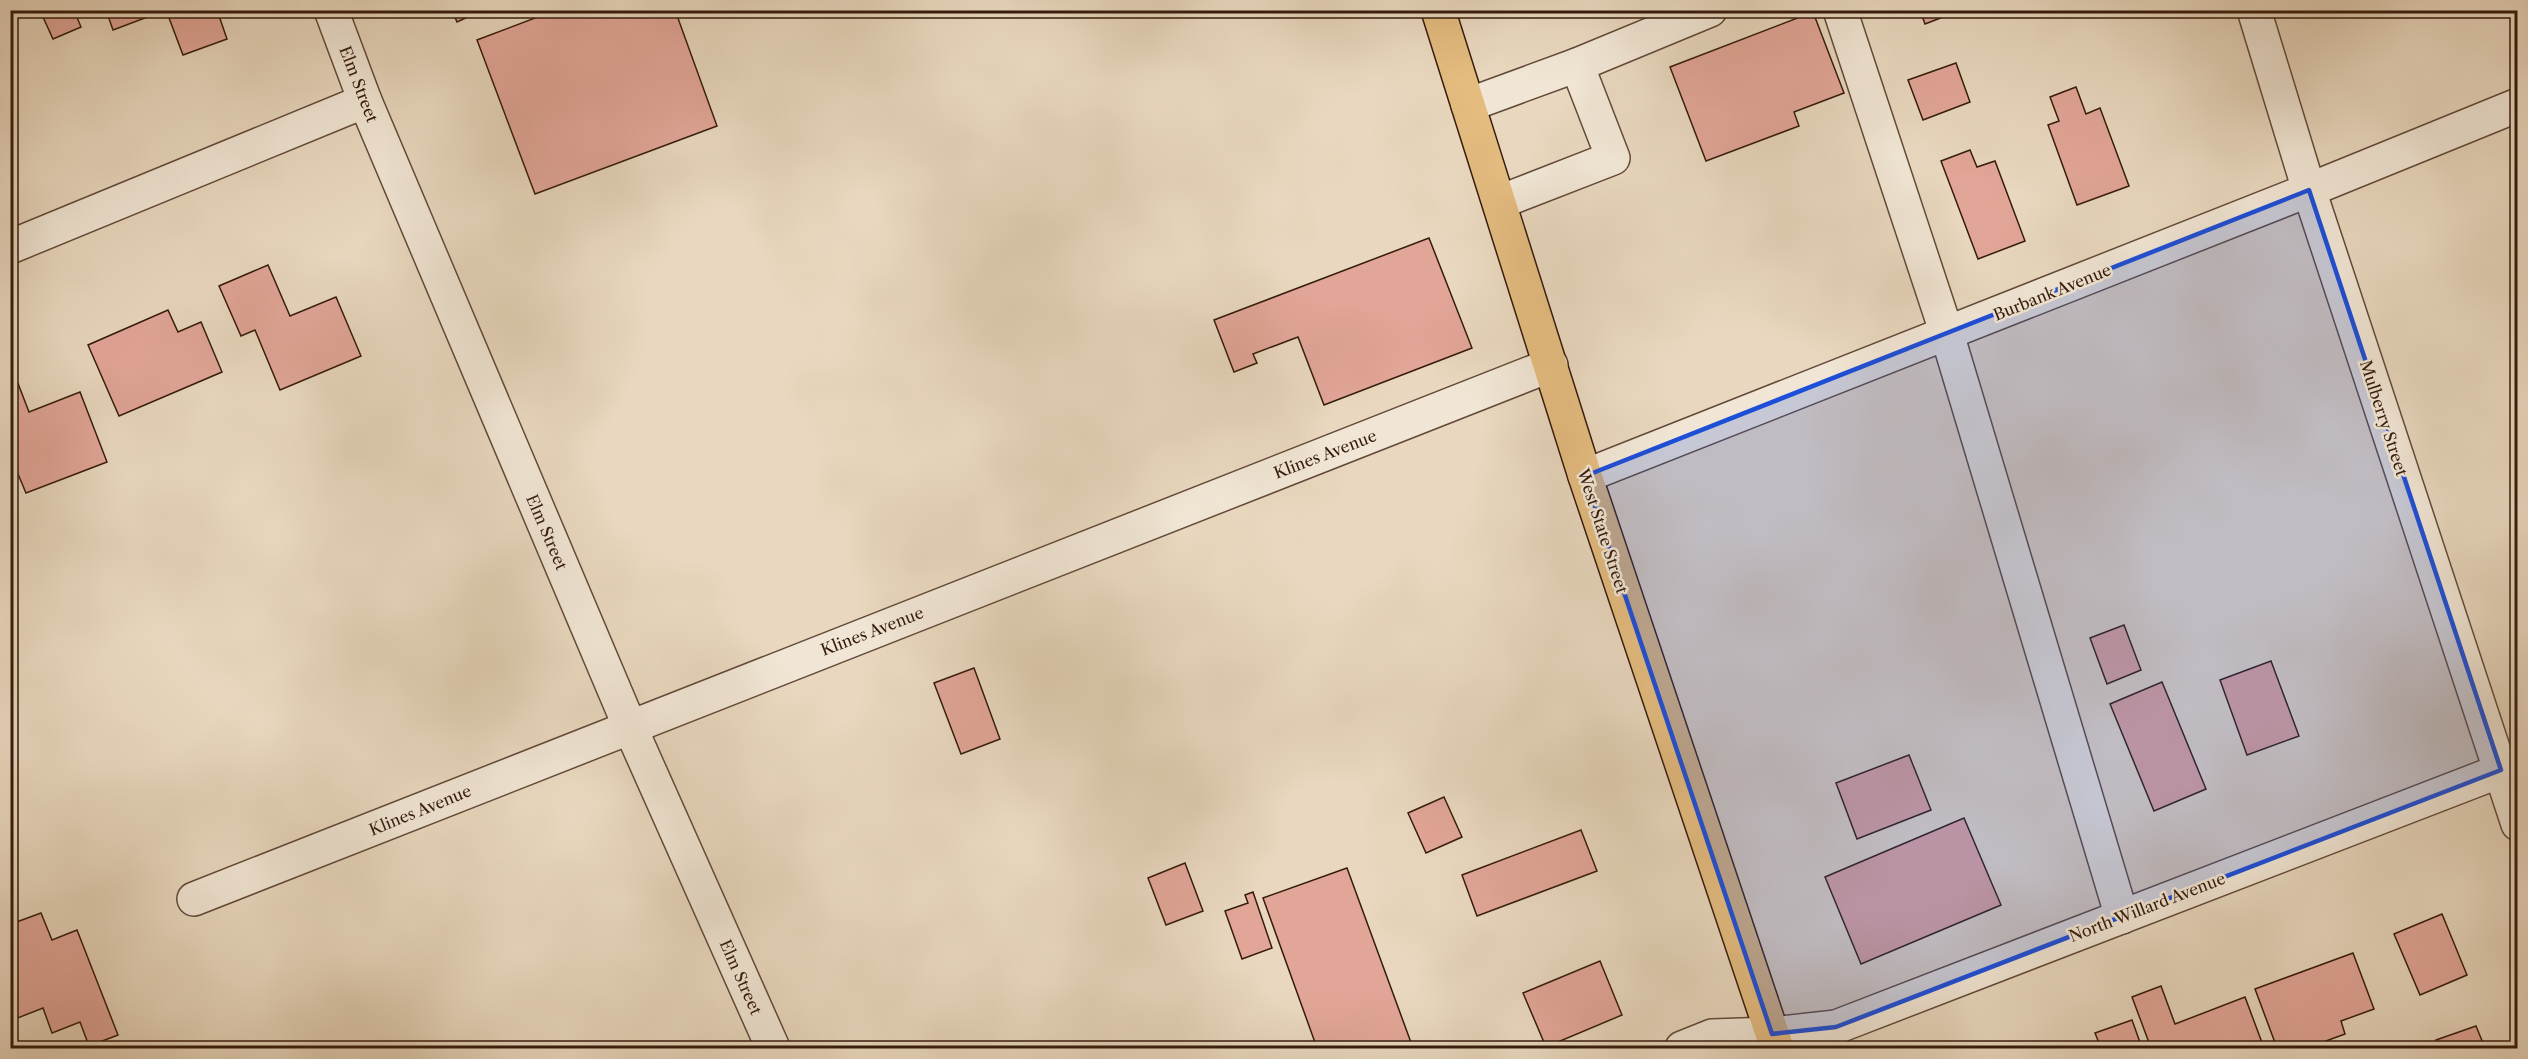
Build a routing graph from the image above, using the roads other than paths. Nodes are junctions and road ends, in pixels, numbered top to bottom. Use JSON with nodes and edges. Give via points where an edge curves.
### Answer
{"nodes":[{"id":1,"x":331,"y":10,"type":"edge"},
{"id":2,"x":1438,"y":10,"type":"edge"},
{"id":3,"x":1710,"y":10,"type":"edge"},
{"id":4,"x":1840,"y":10,"type":"edge"},
{"id":5,"x":2254,"y":10,"type":"edge"},
{"id":6,"x":1577,"y":65,"type":"junction"},
{"id":7,"x":365,"y":101,"type":"junction"},
{"id":8,"x":1468,"y":105,"type":"junction"},
{"id":9,"x":2517,"y":105,"type":"edge"},
{"id":10,"x":2309,"y":190,"type":"junction"},
{"id":11,"x":1500,"y":201,"type":"junction"},
{"id":12,"x":10,"y":247,"type":"edge"},
{"id":13,"x":1947,"y":334,"type":"junction"},
{"id":14,"x":1551,"y":365,"type":"junction"},
{"id":15,"x":1585,"y":476,"type":"junction"},
{"id":16,"x":630,"y":727,"type":"junction"},
{"id":17,"x":2509,"y":767,"type":"edge"},
{"id":18,"x":2517,"y":824,"type":"edge"},
{"id":19,"x":194,"y":899,"type":"dead end"},
{"id":20,"x":2122,"y":917,"type":"junction"},
{"id":21,"x":1774,"y":1041,"type":"edge"},
{"id":22,"x":773,"y":1048,"type":"edge"},
{"id":23,"x":1682,"y":1048,"type":"edge"}],
"edges":[{"from":1,"to":7,"type":"street","name":"Elm Street"},
{"from":2,"to":8,"type":"main road","name":"West State Street"},
{"from":3,"to":6,"type":"street"},
{"from":4,"to":13,"type":"street"},
{"from":5,"to":10,"type":"street","name":"Mulberry Street"},
{"from":6,"to":8,"type":"street"},
{"from":6,"to":11,"type":"street","via":[[1613,158]]},
{"from":7,"to":12,"type":"street"},
{"from":7,"to":16,"type":"street","name":"Elm Street"},
{"from":8,"to":11,"type":"main road","name":"West State Street"},
{"from":9,"to":10,"type":"street","name":"Burbank Avenue"},
{"from":10,"to":13,"type":"street","name":"Burbank Avenue"},
{"from":10,"to":17,"type":"street","name":"Mulberry Street"},
{"from":11,"to":14,"type":"main road","name":"West State Street"},
{"from":13,"to":15,"type":"street","name":"Burbank Avenue"},
{"from":13,"to":20,"type":"street"},
{"from":14,"to":15,"type":"main road","name":"West State Street"},
{"from":14,"to":16,"type":"street","name":"Klines Avenue"},
{"from":15,"to":21,"type":"main road","name":"West State Street"},
{"from":16,"to":19,"type":"street","name":"Klines Avenue"},
{"from":16,"to":22,"type":"street","name":"Elm Street"},
{"from":17,"to":18,"type":"street","name":"Mulberry Street"},
{"from":17,"to":20,"type":"street","name":"North Willard Avenue"},
{"from":20,"to":21,"type":"street","name":"North Willard Avenue","via":[[1836,1027]]},
{"from":21,"to":23,"type":"street","name":"North Willard Avenue","via":[[1712,1036]]}]}
